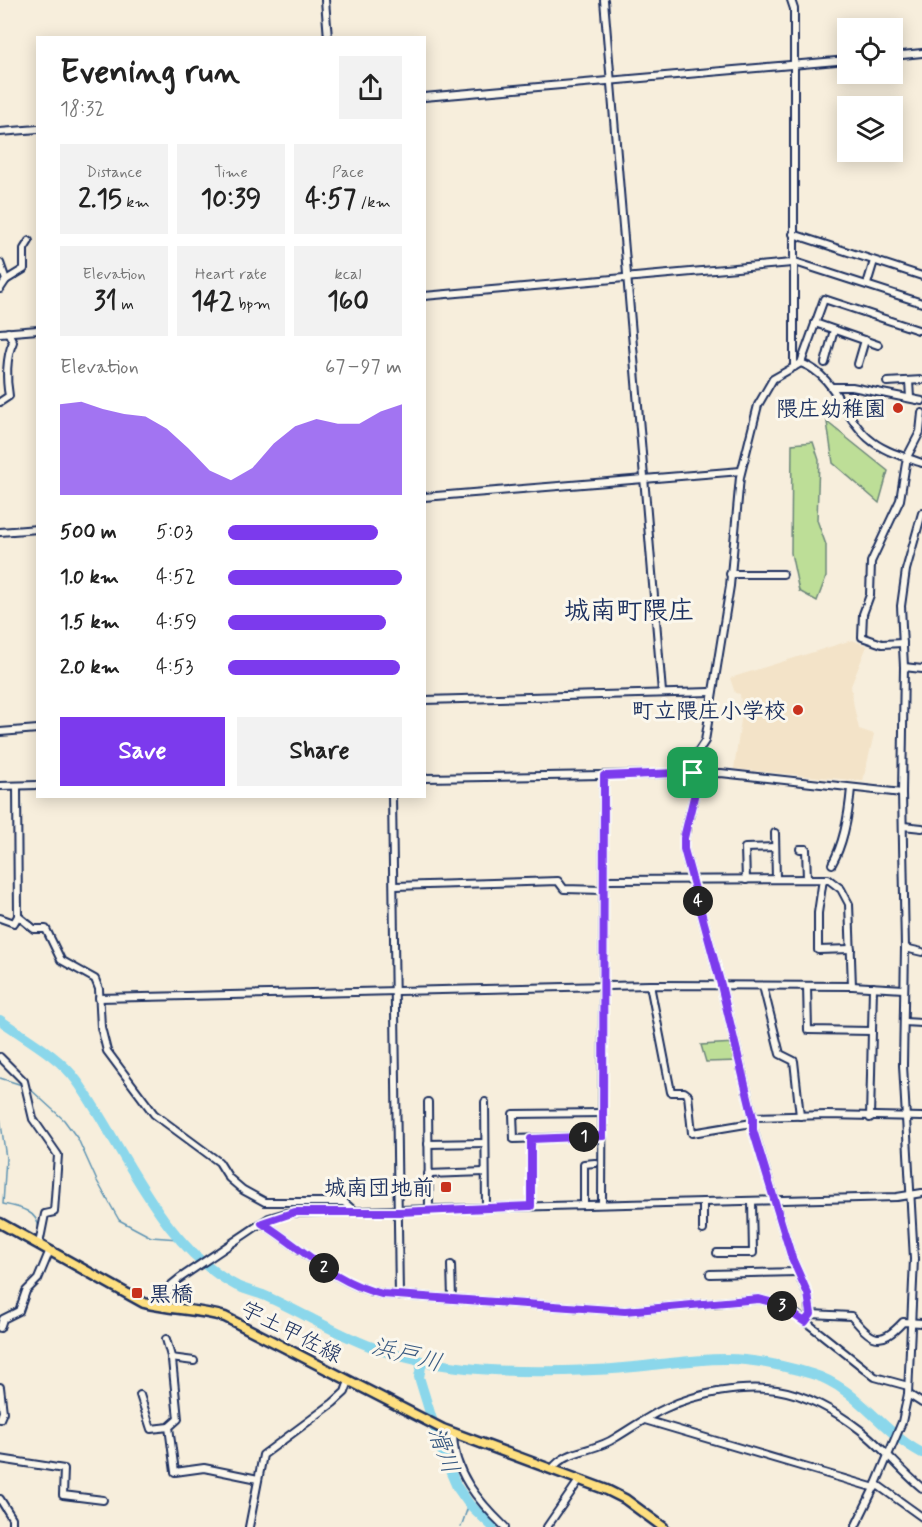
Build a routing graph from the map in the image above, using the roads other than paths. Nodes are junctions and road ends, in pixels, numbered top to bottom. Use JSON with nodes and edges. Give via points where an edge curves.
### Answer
{"nodes":[{"id":1,"x":325,"y":0,"type":"edge"},
{"id":2,"x":604,"y":0,"type":"edge"},
{"id":3,"x":791,"y":0,"type":"edge"},
{"id":4,"x":328,"y":36,"type":"edge"},
{"id":5,"x":922,"y":53,"type":"edge"},
{"id":6,"x":903,"y":55,"type":"edge"},
{"id":7,"x":837,"y":61,"type":"edge"},
{"id":8,"x":793,"y":64,"type":"junction"},
{"id":9,"x":611,"y":80,"type":"junction"},
{"id":10,"x":426,"y":97,"type":"edge"},
{"id":11,"x":36,"y":129,"type":"edge"},
{"id":12,"x":0,"y":132,"type":"edge"},
{"id":13,"x":793,"y":234,"type":"junction"},
{"id":14,"x":29,"y":241,"type":"dead end"},
{"id":15,"x":874,"y":261,"type":"junction"},
{"id":16,"x":792,"y":262,"type":"junction"},
{"id":17,"x":0,"y":263,"type":"edge"},
{"id":18,"x":922,"y":276,"type":"edge"},
{"id":19,"x":628,"y":279,"type":"junction"},
{"id":20,"x":6,"y":280,"type":"junction"},
{"id":21,"x":867,"y":284,"type":"junction"},
{"id":22,"x":0,"y":289,"type":"edge"},
{"id":23,"x":426,"y":296,"type":"edge"},
{"id":24,"x":922,"y":303,"type":"edge"},
{"id":25,"x":815,"y":323,"type":"junction"},
{"id":26,"x":36,"y":330,"type":"edge"},
{"id":27,"x":834,"y":330,"type":"junction"},
{"id":28,"x":918,"y":330,"type":"dead end"},
{"id":29,"x":8,"y":332,"type":"junction"},
{"id":30,"x":0,"y":333,"type":"edge"},
{"id":31,"x":865,"y":340,"type":"junction"},
{"id":32,"x":878,"y":345,"type":"dead end"},
{"id":33,"x":825,"y":363,"type":"dead end"},
{"id":34,"x":858,"y":364,"type":"dead end"},
{"id":35,"x":798,"y":365,"type":"junction"},
{"id":36,"x":922,"y":380,"type":"edge"},
{"id":37,"x":909,"y":381,"type":"junction"},
{"id":38,"x":887,"y":382,"type":"dead end"},
{"id":39,"x":832,"y":387,"type":"junction"},
{"id":40,"x":910,"y":398,"type":"junction"},
{"id":41,"x":922,"y":401,"type":"edge"},
{"id":42,"x":0,"y":402,"type":"edge"},
{"id":43,"x":922,"y":412,"type":"edge"},
{"id":44,"x":907,"y":458,"type":"junction"},
{"id":45,"x":922,"y":463,"type":"edge"},
{"id":46,"x":741,"y":471,"type":"junction"},
{"id":47,"x":645,"y":479,"type":"junction"},
{"id":48,"x":426,"y":497,"type":"edge"},
{"id":49,"x":922,"y":513,"type":"edge"},
{"id":50,"x":920,"y":528,"type":"edge"},
{"id":51,"x":36,"y":529,"type":"edge"},
{"id":52,"x":0,"y":532,"type":"edge"},
{"id":53,"x":783,"y":573,"type":"dead end"},
{"id":54,"x":730,"y":574,"type":"junction"},
{"id":55,"x":903,"y":643,"type":"junction"},
{"id":56,"x":904,"y":667,"type":"junction"},
{"id":57,"x":922,"y":669,"type":"edge"},
{"id":58,"x":662,"y":692,"type":"junction"},
{"id":59,"x":711,"y":692,"type":"junction"},
{"id":60,"x":426,"y":700,"type":"edge"},
{"id":61,"x":36,"y":729,"type":"edge"},
{"id":62,"x":0,"y":732,"type":"edge"},
{"id":63,"x":696,"y":772,"type":"junction"},
{"id":64,"x":604,"y":776,"type":"junction"},
{"id":65,"x":426,"y":777,"type":"edge"},
{"id":66,"x":36,"y":785,"type":"edge"},
{"id":67,"x":0,"y":786,"type":"edge"},
{"id":68,"x":17,"y":786,"type":"junction"},
{"id":69,"x":851,"y":788,"type":"junction"},
{"id":70,"x":902,"y":793,"type":"junction"},
{"id":71,"x":392,"y":798,"type":"edge"},
{"id":72,"x":903,"y":826,"type":"junction"},
{"id":73,"x":922,"y":828,"type":"edge"},
{"id":74,"x":775,"y":833,"type":"dead end"},
{"id":75,"x":776,"y":847,"type":"junction"},
{"id":76,"x":800,"y":849,"type":"dead end"},
{"id":77,"x":832,"y":864,"type":"dead end"},
{"id":78,"x":776,"y":879,"type":"junction"},
{"id":79,"x":807,"y":879,"type":"junction"},
{"id":80,"x":823,"y":879,"type":"junction"},
{"id":81,"x":605,"y":880,"type":"junction"},
{"id":82,"x":693,"y":880,"type":"junction"},
{"id":83,"x":746,"y":880,"type":"junction"},
{"id":84,"x":395,"y":886,"type":"junction"},
{"id":85,"x":604,"y":890,"type":"junction"},
{"id":86,"x":18,"y":916,"type":"junction"},
{"id":87,"x":0,"y":918,"type":"edge"},
{"id":88,"x":905,"y":948,"type":"junction"},
{"id":89,"x":851,"y":950,"type":"junction"},
{"id":90,"x":922,"y":952,"type":"edge"},
{"id":91,"x":650,"y":985,"type":"junction"},
{"id":92,"x":721,"y":985,"type":"junction"},
{"id":93,"x":764,"y":986,"type":"junction"},
{"id":94,"x":807,"y":986,"type":"junction"},
{"id":95,"x":852,"y":986,"type":"junction"},
{"id":96,"x":873,"y":987,"type":"junction"},
{"id":97,"x":604,"y":988,"type":"junction"},
{"id":98,"x":904,"y":989,"type":"junction"},
{"id":99,"x":395,"y":992,"type":"junction"},
{"id":100,"x":99,"y":998,"type":"junction"},
{"id":101,"x":903,"y":1022,"type":"junction"},
{"id":102,"x":922,"y":1023,"type":"edge"},
{"id":103,"x":872,"y":1031,"type":"junction"},
{"id":104,"x":0,"y":1057,"type":"edge"},
{"id":105,"x":428,"y":1102,"type":"dead end"},
{"id":106,"x":485,"y":1102,"type":"dead end"},
{"id":107,"x":603,"y":1113,"type":"junction"},
{"id":108,"x":800,"y":1116,"type":"junction"},
{"id":109,"x":904,"y":1117,"type":"junction"},
{"id":110,"x":922,"y":1117,"type":"edge"},
{"id":111,"x":870,"y":1118,"type":"junction"},
{"id":112,"x":753,"y":1120,"type":"junction"},
{"id":113,"x":603,"y":1136,"type":"junction"},
{"id":114,"x":531,"y":1139,"type":"junction"},
{"id":115,"x":485,"y":1143,"type":"junction"},
{"id":116,"x":428,"y":1144,"type":"junction"},
{"id":117,"x":595,"y":1163,"type":"dead end"},
{"id":118,"x":485,"y":1172,"type":"junction"},
{"id":119,"x":428,"y":1174,"type":"junction"},
{"id":120,"x":922,"y":1193,"type":"edge"},
{"id":121,"x":909,"y":1196,"type":"junction"},
{"id":122,"x":775,"y":1200,"type":"junction"},
{"id":123,"x":752,"y":1201,"type":"junction"},
{"id":124,"x":702,"y":1202,"type":"junction"},
{"id":125,"x":584,"y":1204,"type":"junction"},
{"id":126,"x":602,"y":1204,"type":"junction"},
{"id":127,"x":531,"y":1206,"type":"junction"},
{"id":128,"x":486,"y":1208,"type":"junction"},
{"id":129,"x":429,"y":1210,"type":"junction"},
{"id":130,"x":354,"y":1211,"type":"junction"},
{"id":131,"x":399,"y":1212,"type":"junction"},
{"id":132,"x":0,"y":1223,"type":"edge"},
{"id":133,"x":260,"y":1225,"type":"junction"},
{"id":134,"x":703,"y":1230,"type":"dead end"},
{"id":135,"x":39,"y":1244,"type":"junction"},
{"id":136,"x":50,"y":1250,"type":"junction"},
{"id":137,"x":717,"y":1253,"type":"dead end"},
{"id":138,"x":452,"y":1265,"type":"dead end"},
{"id":139,"x":797,"y":1272,"type":"junction"},
{"id":140,"x":710,"y":1274,"type":"dead end"},
{"id":141,"x":399,"y":1296,"type":"junction"},
{"id":142,"x":452,"y":1298,"type":"junction"},
{"id":143,"x":164,"y":1308,"type":"junction"},
{"id":144,"x":811,"y":1314,"type":"junction"},
{"id":145,"x":912,"y":1321,"type":"junction"},
{"id":146,"x":805,"y":1322,"type":"junction"},
{"id":147,"x":922,"y":1323,"type":"edge"},
{"id":148,"x":0,"y":1328,"type":"edge"},
{"id":149,"x":165,"y":1339,"type":"dead end"},
{"id":150,"x":171,"y":1358,"type":"junction"},
{"id":151,"x":194,"y":1361,"type":"dead end"},
{"id":152,"x":349,"y":1381,"type":"junction"},
{"id":153,"x":908,"y":1386,"type":"junction"},
{"id":154,"x":0,"y":1387,"type":"edge"},
{"id":155,"x":908,"y":1394,"type":"junction"},
{"id":156,"x":140,"y":1395,"type":"dead end"},
{"id":157,"x":921,"y":1399,"type":"edge"},
{"id":158,"x":0,"y":1419,"type":"edge"},
{"id":159,"x":645,"y":1420,"type":"junction"},
{"id":160,"x":169,"y":1427,"type":"junction"},
{"id":161,"x":453,"y":1433,"type":"junction"},
{"id":162,"x":888,"y":1456,"type":"junction"},
{"id":163,"x":0,"y":1459,"type":"edge"},
{"id":164,"x":552,"y":1469,"type":"junction"},
{"id":165,"x":258,"y":1479,"type":"junction"},
{"id":166,"x":580,"y":1479,"type":"junction"},
{"id":167,"x":876,"y":1486,"type":"junction"},
{"id":168,"x":922,"y":1488,"type":"edge"},
{"id":169,"x":0,"y":1499,"type":"edge"},
{"id":170,"x":103,"y":1500,"type":"dead end"},
{"id":171,"x":922,"y":1517,"type":"edge"},
{"id":172,"x":12,"y":1527,"type":"edge"},
{"id":173,"x":249,"y":1527,"type":"edge"},
{"id":174,"x":505,"y":1527,"type":"edge"},
{"id":175,"x":547,"y":1527,"type":"edge"},
{"id":176,"x":663,"y":1527,"type":"edge"},
{"id":177,"x":855,"y":1527,"type":"edge"}],
"edges":[{"from":1,"to":4,"type":"street"},
{"from":2,"to":9,"type":"street"},
{"from":3,"to":8,"type":"street"},
{"from":5,"to":6,"type":"street"},
{"from":7,"to":8,"type":"street"},
{"from":8,"to":9,"type":"street"},
{"from":8,"to":13,"type":"street"},
{"from":9,"to":10,"type":"street"},
{"from":9,"to":19,"type":"street"},
{"from":11,"to":12,"type":"street"},
{"from":13,"to":15,"type":"street"},
{"from":13,"to":16,"type":"street"},
{"from":14,"to":20,"type":"street","via":[[24,249],[24,269]]},
{"from":15,"to":18,"type":"street"},
{"from":15,"to":21,"type":"street"},
{"from":16,"to":19,"type":"street"},
{"from":16,"to":21,"type":"street"},
{"from":16,"to":35,"type":"street"},
{"from":17,"to":20,"type":"street"},
{"from":19,"to":23,"type":"street"},
{"from":19,"to":47,"type":"street"},
{"from":20,"to":22,"type":"street"},
{"from":21,"to":24,"type":"street"},
{"from":25,"to":27,"type":"street"},
{"from":25,"to":28,"type":"street","via":[[824,299]]},
{"from":25,"to":35,"type":"street"},
{"from":26,"to":29,"type":"street"},
{"from":27,"to":31,"type":"street"},
{"from":27,"to":33,"type":"street"},
{"from":29,"to":30,"type":"street"},
{"from":29,"to":42,"type":"street","via":[[13,342],[6,373],[9,396]]},
{"from":31,"to":32,"type":"street"},
{"from":31,"to":34,"type":"street"},
{"from":35,"to":39,"type":"street","via":[[816,370]]},
{"from":35,"to":46,"type":"street","via":[[773,379],[758,405]]},
{"from":36,"to":37,"type":"street"},
{"from":37,"to":38,"type":"street"},
{"from":37,"to":40,"type":"street"},
{"from":39,"to":40,"type":"street"},
{"from":39,"to":44,"type":"street","via":[[867,437],[894,455]]},
{"from":40,"to":41,"type":"street"},
{"from":43,"to":44,"type":"street","via":[[920,432]]},
{"from":44,"to":45,"type":"street"},
{"from":44,"to":55,"type":"street","via":[[900,500],[871,562],[862,637],[882,644]]},
{"from":46,"to":47,"type":"street"},
{"from":46,"to":54,"type":"street"},
{"from":47,"to":48,"type":"street"},
{"from":47,"to":58,"type":"street"},
{"from":49,"to":50,"type":"street"},
{"from":50,"to":55,"type":"street","via":[[902,587]]},
{"from":51,"to":52,"type":"street"},
{"from":53,"to":54,"type":"street"},
{"from":54,"to":59,"type":"street"},
{"from":55,"to":56,"type":"street"},
{"from":56,"to":57,"type":"street"},
{"from":56,"to":70,"type":"street"},
{"from":58,"to":59,"type":"street"},
{"from":58,"to":60,"type":"street"},
{"from":59,"to":63,"type":"street","via":[[705,741],[691,762]]},
{"from":61,"to":62,"type":"street"},
{"from":63,"to":64,"type":"street"},
{"from":63,"to":69,"type":"street"},
{"from":63,"to":82,"type":"street","via":[[684,838]]},
{"from":64,"to":65,"type":"street"},
{"from":64,"to":81,"type":"street"},
{"from":66,"to":68,"type":"street"},
{"from":67,"to":68,"type":"street"},
{"from":68,"to":86,"type":"street"},
{"from":69,"to":70,"type":"street"},
{"from":69,"to":77,"type":"street","via":[[850,805]]},
{"from":70,"to":72,"type":"street"},
{"from":71,"to":84,"type":"street"},
{"from":72,"to":73,"type":"street"},
{"from":72,"to":88,"type":"street"},
{"from":74,"to":75,"type":"street"},
{"from":75,"to":78,"type":"street"},
{"from":75,"to":83,"type":"street","via":[[746,848]]},
{"from":76,"to":79,"type":"street","via":[[806,849]]},
{"from":78,"to":79,"type":"street"},
{"from":78,"to":83,"type":"street"},
{"from":79,"to":80,"type":"street"},
{"from":80,"to":89,"type":"street","via":[[841,890],[849,904]]},
{"from":80,"to":89,"type":"street","via":[[818,950]]},
{"from":81,"to":82,"type":"street"},
{"from":81,"to":85,"type":"street"},
{"from":82,"to":83,"type":"street"},
{"from":82,"to":92,"type":"street"},
{"from":84,"to":85,"type":"street","via":[[558,881],[564,890]]},
{"from":84,"to":99,"type":"street"},
{"from":85,"to":97,"type":"street"},
{"from":86,"to":87,"type":"street","via":[[14,923]]},
{"from":86,"to":100,"type":"street","via":[[33,929],[46,929],[61,960],[94,979]]},
{"from":88,"to":90,"type":"street"},
{"from":88,"to":98,"type":"street"},
{"from":89,"to":95,"type":"street"},
{"from":91,"to":92,"type":"street"},
{"from":91,"to":97,"type":"street"},
{"from":91,"to":112,"type":"street","via":[[671,1092],[688,1095],[692,1133]]},
{"from":92,"to":93,"type":"street"},
{"from":92,"to":112,"type":"street"},
{"from":93,"to":94,"type":"street"},
{"from":93,"to":108,"type":"street","via":[[780,1054],[794,1061]]},
{"from":94,"to":95,"type":"street"},
{"from":94,"to":103,"type":"street","via":[[808,1030]]},
{"from":95,"to":96,"type":"street"},
{"from":96,"to":98,"type":"street"},
{"from":96,"to":103,"type":"street"},
{"from":97,"to":99,"type":"street"},
{"from":97,"to":107,"type":"street"},
{"from":98,"to":101,"type":"street"},
{"from":99,"to":100,"type":"street"},
{"from":99,"to":131,"type":"street"},
{"from":100,"to":130,"type":"street","via":[[103,1041],[115,1063],[154,1114],[219,1162],[243,1190],[265,1202],[344,1202]]},
{"from":101,"to":102,"type":"street"},
{"from":101,"to":109,"type":"street"},
{"from":103,"to":111,"type":"street"},
{"from":104,"to":135,"type":"street","via":[[24,1081],[33,1119],[58,1155],[54,1212],[45,1214]]},
{"from":105,"to":116,"type":"street"},
{"from":106,"to":115,"type":"street"},
{"from":107,"to":113,"type":"street"},
{"from":107,"to":114,"type":"street","via":[[513,1114],[514,1139]]},
{"from":108,"to":111,"type":"street"},
{"from":108,"to":112,"type":"street"},
{"from":109,"to":110,"type":"street"},
{"from":109,"to":111,"type":"street"},
{"from":109,"to":121,"type":"street"},
{"from":112,"to":122,"type":"street"},
{"from":113,"to":114,"type":"street"},
{"from":113,"to":126,"type":"street"},
{"from":114,"to":127,"type":"street"},
{"from":115,"to":116,"type":"street"},
{"from":115,"to":118,"type":"street"},
{"from":116,"to":119,"type":"street"},
{"from":117,"to":125,"type":"street","via":[[584,1164]]},
{"from":118,"to":119,"type":"street"},
{"from":118,"to":128,"type":"street"},
{"from":119,"to":129,"type":"street"},
{"from":120,"to":121,"type":"street"},
{"from":121,"to":122,"type":"street"},
{"from":121,"to":145,"type":"street","via":[[914,1259]]},
{"from":122,"to":123,"type":"street"},
{"from":122,"to":139,"type":"street"},
{"from":123,"to":124,"type":"street"},
{"from":123,"to":137,"type":"street","via":[[756,1253]]},
{"from":124,"to":126,"type":"street"},
{"from":124,"to":134,"type":"street"},
{"from":125,"to":126,"type":"street"},
{"from":125,"to":127,"type":"street"},
{"from":127,"to":128,"type":"street"},
{"from":128,"to":129,"type":"street"},
{"from":129,"to":131,"type":"street"},
{"from":130,"to":131,"type":"street"},
{"from":130,"to":133,"type":"street","via":[[285,1213]]},
{"from":131,"to":141,"type":"street"},
{"from":132,"to":135,"type":"main road","name":"宇土甲佐線"},
{"from":133,"to":141,"type":"street","via":[[347,1283]]},
{"from":133,"to":143,"type":"street","via":[[170,1286]]},
{"from":135,"to":136,"type":"main road","name":"宇土甲佐線"},
{"from":136,"to":143,"type":"main road","name":"宇土甲佐線","via":[[129,1296]]},
{"from":136,"to":148,"type":"street","via":[[19,1311],[3,1319]]},
{"from":138,"to":142,"type":"street"},
{"from":139,"to":140,"type":"street"},
{"from":139,"to":144,"type":"street","via":[[808,1294]]},
{"from":141,"to":142,"type":"street"},
{"from":142,"to":146,"type":"street","via":[[625,1311],[759,1299],[778,1304]]},
{"from":143,"to":152,"type":"main road","name":"宇土甲佐線","via":[[225,1317]]},
{"from":144,"to":145,"type":"street","via":[[851,1316],[869,1336],[881,1339],[890,1336],[903,1322]]},
{"from":144,"to":146,"type":"street"},
{"from":145,"to":147,"type":"street"},
{"from":145,"to":153,"type":"street"},
{"from":146,"to":153,"type":"street","via":[[875,1377]]},
{"from":149,"to":150,"type":"street"},
{"from":150,"to":151,"type":"street"},
{"from":150,"to":160,"type":"street","via":[[178,1419]]},
{"from":152,"to":161,"type":"main road","name":"宇土甲佐線"},
{"from":152,"to":165,"type":"street","via":[[345,1392],[333,1403],[266,1451]]},
{"from":153,"to":155,"type":"street"},
{"from":154,"to":158,"type":"street"},
{"from":155,"to":157,"type":"street"},
{"from":155,"to":162,"type":"street"},
{"from":156,"to":160,"type":"street","via":[[151,1429]]},
{"from":159,"to":162,"type":"street","via":[[697,1397],[777,1390],[846,1419]]},
{"from":159,"to":164,"type":"street","via":[[597,1448],[560,1458]]},
{"from":159,"to":167,"type":"street"},
{"from":160,"to":165,"type":"street","via":[[175,1472],[204,1468]]},
{"from":161,"to":164,"type":"main road","name":"宇土甲佐線"},
{"from":161,"to":174,"type":"street","via":[[455,1460],[482,1505]]},
{"from":162,"to":167,"type":"street"},
{"from":162,"to":168,"type":"street"},
{"from":163,"to":170,"type":"street","via":[[64,1469],[63,1495]]},
{"from":164,"to":166,"type":"main road","name":"宇土甲佐線"},
{"from":165,"to":173,"type":"street"},
{"from":166,"to":175,"type":"street"},
{"from":166,"to":176,"type":"main road","name":"宇土甲佐線","via":[[625,1500]]},
{"from":167,"to":171,"type":"street"},
{"from":167,"to":177,"type":"street"},
{"from":169,"to":172,"type":"street","via":[[12,1518]]}]}
